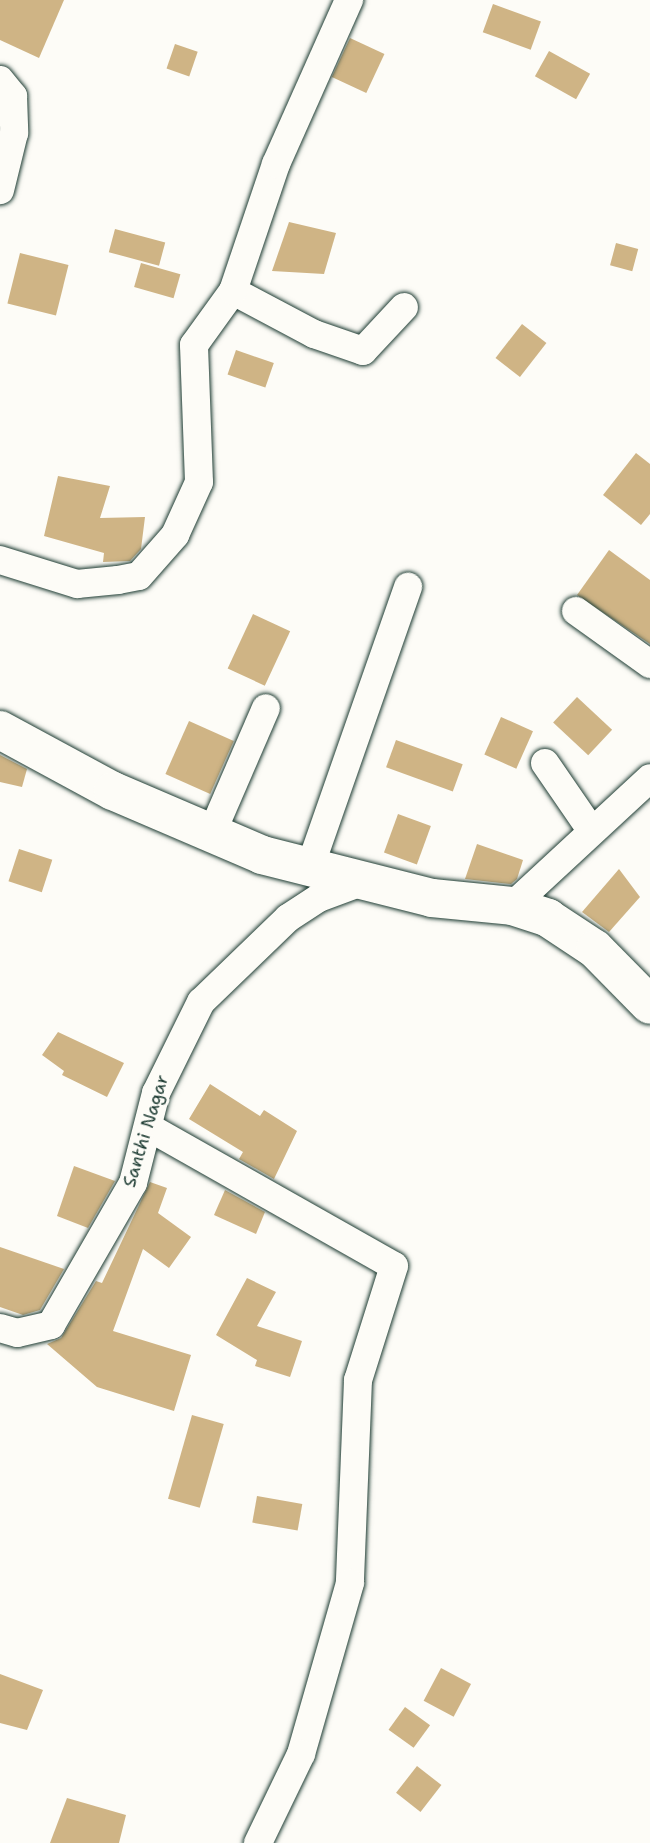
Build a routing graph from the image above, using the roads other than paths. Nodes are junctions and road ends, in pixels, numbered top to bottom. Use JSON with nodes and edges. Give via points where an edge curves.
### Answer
{"nodes":[{"id":1,"x":349,"y":0,"type":"edge"},
{"id":2,"x":0,"y":80,"type":"edge"},
{"id":3,"x":0,"y":190,"type":"edge"},
{"id":4,"x":233,"y":291,"type":"junction"},
{"id":5,"x":404,"y":307,"type":"dead end"},
{"id":6,"x":0,"y":560,"type":"edge"},
{"id":7,"x":408,"y":587,"type":"dead end"},
{"id":8,"x":576,"y":611,"type":"dead end"},
{"id":9,"x":650,"y":664,"type":"edge"},
{"id":10,"x":266,"y":708,"type":"dead end"},
{"id":11,"x":0,"y":730,"type":"edge"},
{"id":12,"x":545,"y":763,"type":"dead end"},
{"id":13,"x":650,"y":778,"type":"edge"},
{"id":14,"x":591,"y":830,"type":"junction"},
{"id":15,"x":211,"y":835,"type":"junction"},
{"id":16,"x":310,"y":867,"type":"junction"},
{"id":17,"x":370,"y":879,"type":"junction"},
{"id":18,"x":512,"y":906,"type":"junction"},
{"id":19,"x":650,"y":1005,"type":"edge"},
{"id":20,"x":150,"y":1128,"type":"junction"},
{"id":21,"x":0,"y":1328,"type":"edge"},
{"id":22,"x":258,"y":1843,"type":"edge"}],
"edges":[{"from":1,"to":4,"type":"street","via":[[276,164]]},
{"from":2,"to":3,"type":"street","via":[[13,96],[14,133]]},
{"from":4,"to":5,"type":"street","via":[[314,334],[363,351]]},
{"from":4,"to":6,"type":"street","via":[[194,345],[199,481],[174,535],[139,576],[78,584]]},
{"from":7,"to":16,"type":"street"},
{"from":8,"to":9,"type":"street"},
{"from":10,"to":15,"type":"street"},
{"from":11,"to":15,"type":"street","via":[[113,791]]},
{"from":12,"to":14,"type":"street"},
{"from":13,"to":14,"type":"street"},
{"from":14,"to":18,"type":"street"},
{"from":15,"to":16,"type":"street"},
{"from":16,"to":17,"type":"street"},
{"from":17,"to":18,"type":"street","via":[[432,898]]},
{"from":17,"to":20,"type":"street","name":"Santhi Nagar","via":[[319,898],[288,918],[201,1002],[165,1069]]},
{"from":18,"to":19,"type":"street","via":[[562,925]]},
{"from":20,"to":21,"type":"street","name":"Santhi Nagar","via":[[133,1183],[51,1325],[17,1333]]},
{"from":20,"to":22,"type":"street","via":[[394,1266],[358,1380],[350,1583],[301,1754]]}]}
